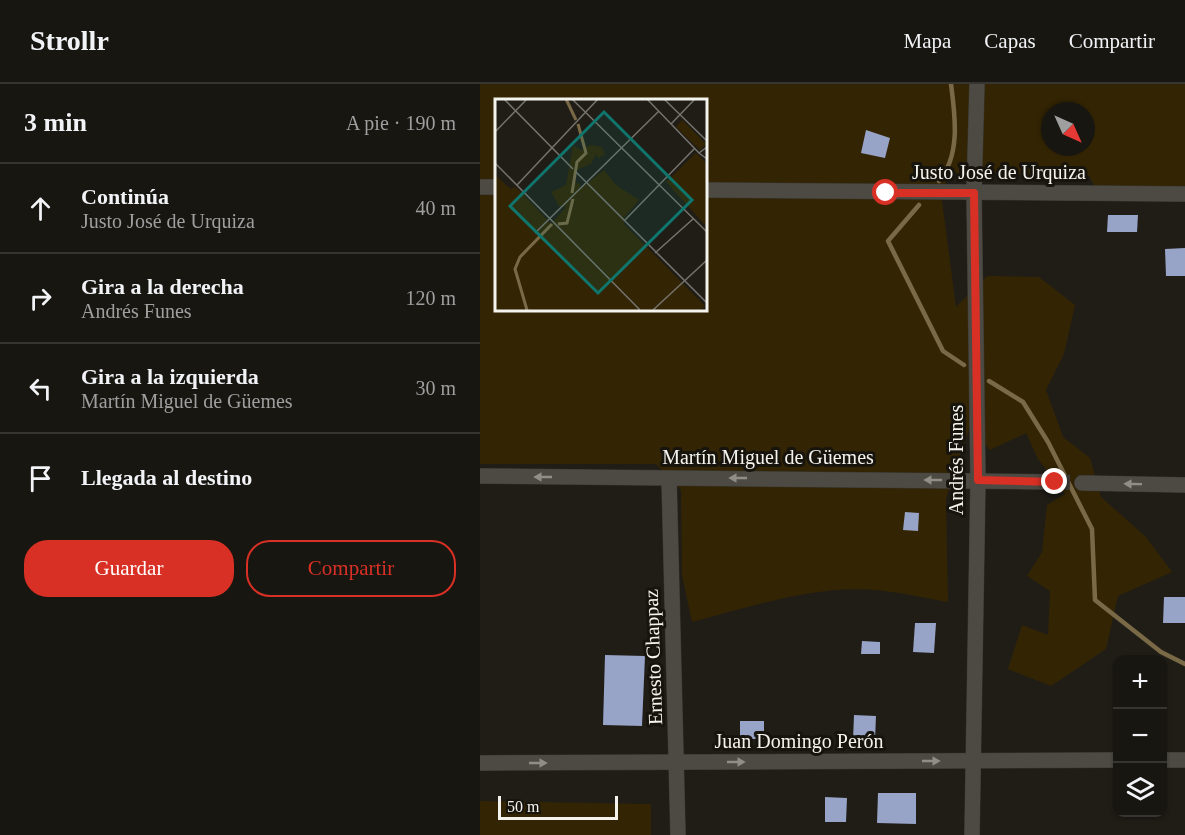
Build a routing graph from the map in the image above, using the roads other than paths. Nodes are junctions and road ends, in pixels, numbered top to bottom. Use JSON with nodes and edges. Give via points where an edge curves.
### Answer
{"nodes":[{"id":1,"x":977,"y":84,"type":"edge"},
{"id":2,"x":706,"y":190,"type":"edge"},
{"id":3,"x":974,"y":193,"type":"junction"},
{"id":4,"x":1185,"y":194,"type":"edge"},
{"id":5,"x":480,"y":476,"type":"edge"},
{"id":6,"x":669,"y":478,"type":"junction"},
{"id":7,"x":978,"y":480,"type":"junction"},
{"id":8,"x":1055,"y":482,"type":"tunnel mouth"},
{"id":9,"x":1082,"y":483,"type":"tunnel mouth"},
{"id":10,"x":1185,"y":485,"type":"edge"},
{"id":11,"x":1185,"y":759,"type":"edge"},
{"id":12,"x":1113,"y":760,"type":"edge"},
{"id":13,"x":1167,"y":760,"type":"edge"},
{"id":14,"x":973,"y":761,"type":"junction"},
{"id":15,"x":678,"y":763,"type":"junction"},
{"id":16,"x":480,"y":764,"type":"edge"},
{"id":17,"x":678,"y":835,"type":"edge"},
{"id":18,"x":972,"y":835,"type":"edge"}],
"edges":[{"from":1,"to":3,"type":"street","name":"Andrés Funes"},
{"from":2,"to":3,"type":"street","name":"Justo José de Urquiza"},
{"from":3,"to":4,"type":"street","name":"Justo José de Urquiza"},
{"from":3,"to":7,"type":"street","name":"Andrés Funes"},
{"from":6,"to":5,"type":"street","name":"Martín Miguel de Güemes","one_way":true},
{"from":7,"to":6,"type":"street","name":"Martín Miguel de Güemes","one_way":true},
{"from":6,"to":15,"type":"street","name":"Ernesto Chappaz"},
{"from":7,"to":8,"type":"street","name":"Martín Miguel de Güemes"},
{"from":7,"to":14,"type":"street","name":"Andrés Funes"},
{"from":10,"to":9,"type":"street","one_way":true},
{"from":11,"to":13,"type":"street"},
{"from":12,"to":14,"type":"street","name":"Juan Domingo Perón"},
{"from":15,"to":14,"type":"street","name":"Juan Domingo Perón","one_way":true},
{"from":14,"to":18,"type":"street","name":"Andrés Funes"},
{"from":16,"to":15,"type":"street","name":"Juan Domingo Perón","one_way":true},
{"from":15,"to":17,"type":"street","name":"Ernesto Chappaz"}]}
